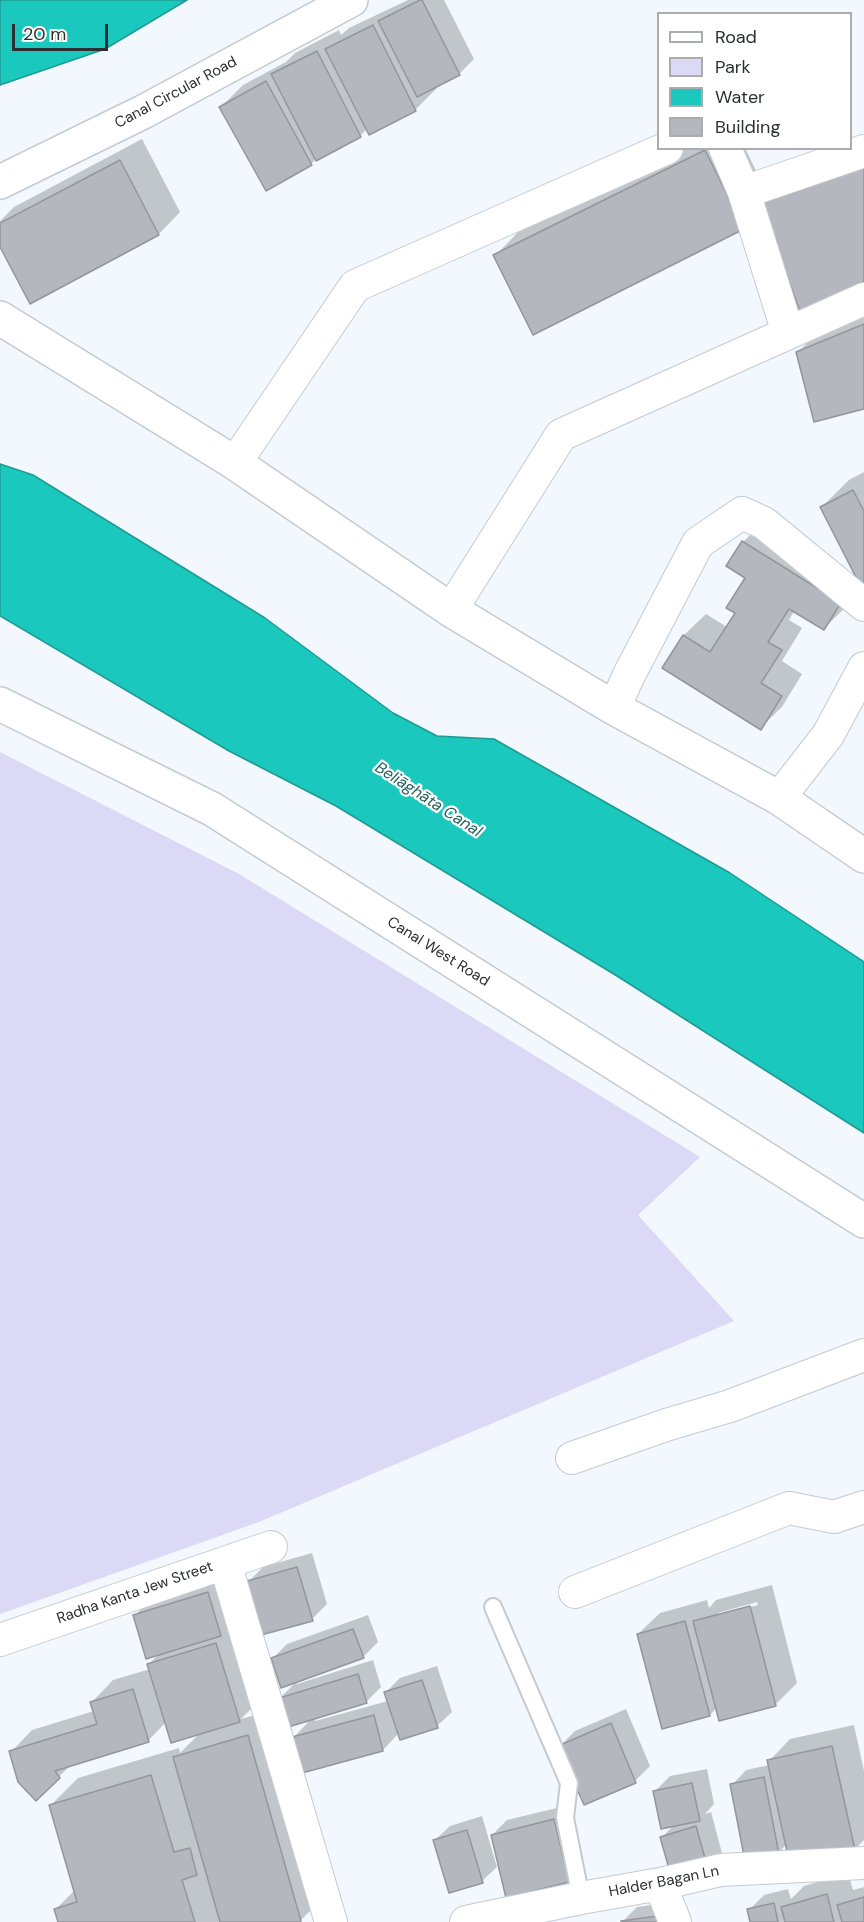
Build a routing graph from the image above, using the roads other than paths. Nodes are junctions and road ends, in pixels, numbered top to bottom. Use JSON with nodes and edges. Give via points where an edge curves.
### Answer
{"nodes":[{"id":1,"x":351,"y":0,"type":"edge"},
{"id":2,"x":662,"y":150,"type":"edge"},
{"id":3,"x":726,"y":150,"type":"edge"},
{"id":4,"x":864,"y":151,"type":"edge"},
{"id":5,"x":0,"y":182,"type":"edge"},
{"id":6,"x":744,"y":192,"type":"junction"},
{"id":7,"x":864,"y":299,"type":"edge"},
{"id":8,"x":0,"y":318,"type":"edge"},
{"id":9,"x":788,"y":333,"type":"junction"},
{"id":10,"x":235,"y":463,"type":"junction"},
{"id":11,"x":864,"y":605,"type":"edge"},
{"id":12,"x":451,"y":610,"type":"junction"},
{"id":13,"x":864,"y":668,"type":"edge"},
{"id":14,"x":0,"y":704,"type":"edge"},
{"id":15,"x":614,"y":708,"type":"junction"},
{"id":16,"x":779,"y":798,"type":"junction"},
{"id":17,"x":864,"y":856,"type":"edge"},
{"id":18,"x":864,"y":1221,"type":"edge"},
{"id":19,"x":864,"y":1355,"type":"edge"},
{"id":20,"x":572,"y":1458,"type":"dead end"},
{"id":21,"x":864,"y":1507,"type":"edge"},
{"id":22,"x":270,"y":1547,"type":"dead end"},
{"id":23,"x":225,"y":1563,"type":"junction"},
{"id":24,"x":575,"y":1592,"type":"dead end"},
{"id":25,"x":493,"y":1607,"type":"dead end"},
{"id":26,"x":0,"y":1640,"type":"edge"},
{"id":27,"x":864,"y":1863,"type":"edge"},
{"id":28,"x":660,"y":1884,"type":"junction"},
{"id":29,"x":581,"y":1898,"type":"junction"},
{"id":30,"x":510,"y":1918,"type":"edge"},
{"id":31,"x":331,"y":1922,"type":"edge"},
{"id":32,"x":466,"y":1922,"type":"edge"},
{"id":33,"x":675,"y":1922,"type":"edge"}],
"edges":[{"from":1,"to":5,"type":"main road","name":"Canal Circular Road"},
{"from":2,"to":10,"type":"street","via":[[355,286]]},
{"from":3,"to":6,"type":"street"},
{"from":4,"to":6,"type":"street"},
{"from":6,"to":9,"type":"street"},
{"from":7,"to":9,"type":"street"},
{"from":8,"to":10,"type":"main road"},
{"from":9,"to":12,"type":"street","via":[[561,435]]},
{"from":10,"to":12,"type":"main road"},
{"from":11,"to":15,"type":"street","via":[[764,523],[742,513],[698,543]]},
{"from":12,"to":15,"type":"main road"},
{"from":13,"to":16,"type":"street","via":[[828,735]]},
{"from":14,"to":18,"type":"main road","name":"Canal West Road","via":[[212,809]]},
{"from":15,"to":16,"type":"main road"},
{"from":16,"to":17,"type":"main road"},
{"from":19,"to":20,"type":"street","via":[[730,1406]]},
{"from":21,"to":24,"type":"street","via":[[834,1517],[789,1508]]},
{"from":22,"to":23,"type":"street","name":"Radha Kanta Jew Street"},
{"from":23,"to":26,"type":"street","name":"Radha Kanta Jew Street"},
{"from":23,"to":31,"type":"street"},
{"from":25,"to":29,"type":"lane","via":[[569,1783],[565,1818]]},
{"from":27,"to":28,"type":"street","name":"Halder Bagan Ln","via":[[721,1869]]},
{"from":28,"to":29,"type":"street","name":"Halder Bagan Ln"},
{"from":28,"to":33,"type":"street"},
{"from":29,"to":30,"type":"street","name":"Halder Bagan Ln"},
{"from":30,"to":32,"type":"street","name":"Halder Bagan Ln"}]}
